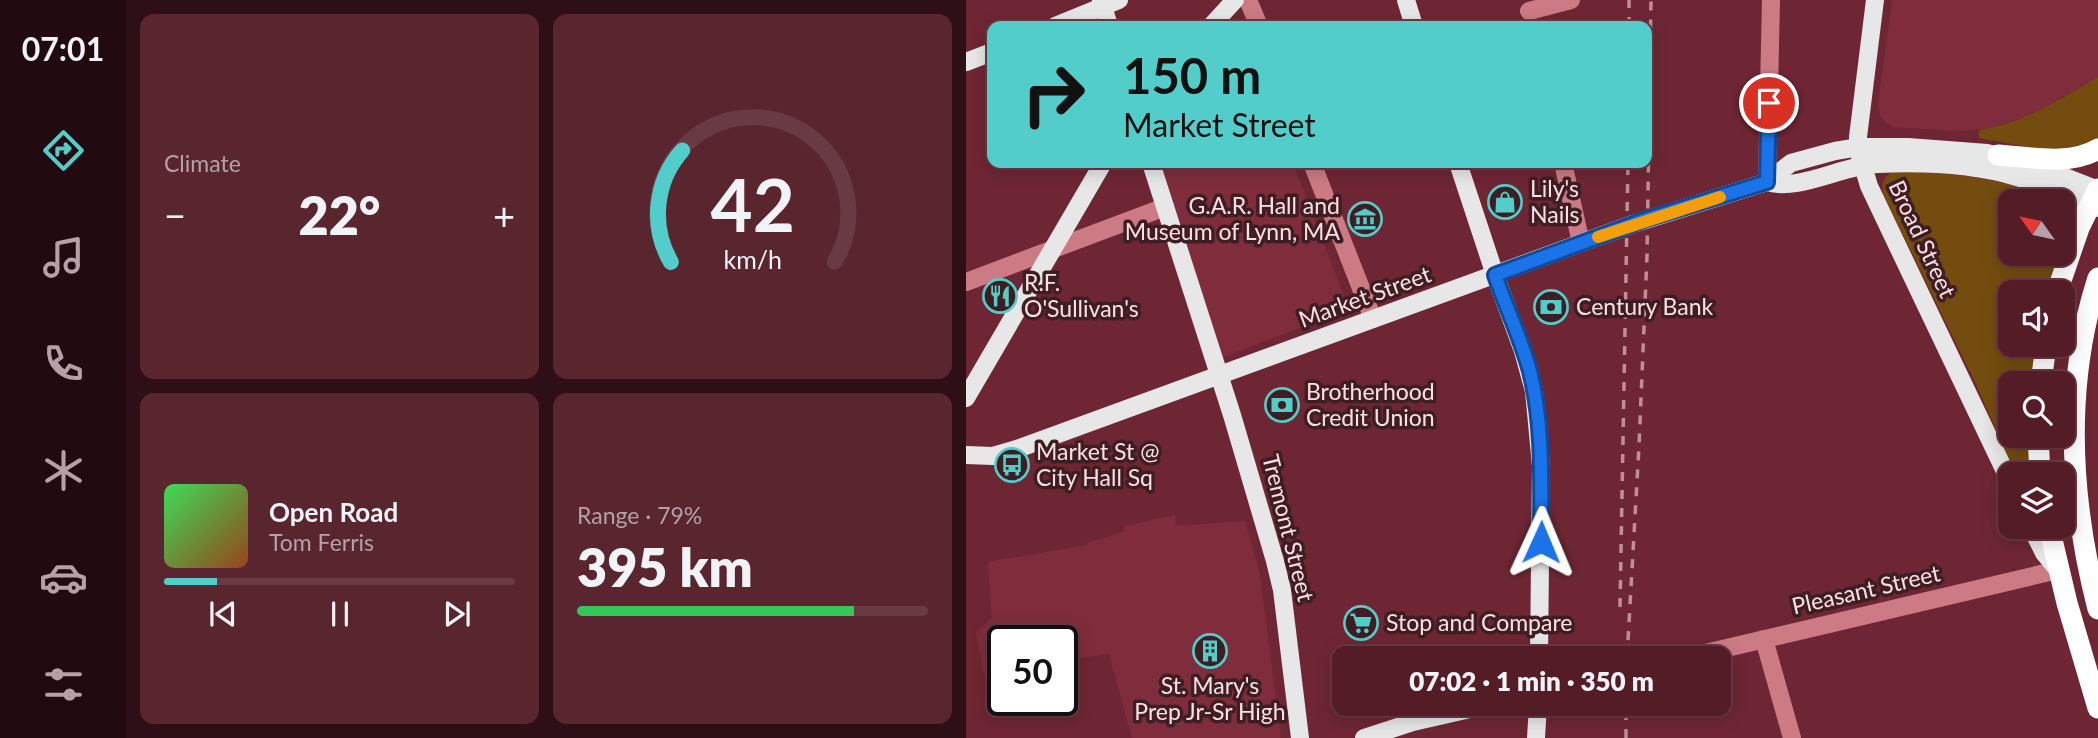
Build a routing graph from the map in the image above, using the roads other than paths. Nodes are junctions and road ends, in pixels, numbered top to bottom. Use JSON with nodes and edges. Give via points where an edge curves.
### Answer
{"nodes":[{"id":1,"x":1235,"y":0,"type":"edge"},
{"id":2,"x":1248,"y":0,"type":"edge"},
{"id":3,"x":1406,"y":0,"type":"edge"},
{"id":4,"x":1571,"y":0,"type":"edge"},
{"id":5,"x":1771,"y":0,"type":"edge"},
{"id":6,"x":1875,"y":0,"type":"edge"},
{"id":7,"x":1107,"y":2,"type":"edge"},
{"id":8,"x":1530,"y":12,"type":"edge"},
{"id":9,"x":1066,"y":21,"type":"edge"},
{"id":10,"x":1109,"y":21,"type":"edge"},
{"id":11,"x":1216,"y":21,"type":"edge"},
{"id":12,"x":1257,"y":21,"type":"edge"},
{"id":13,"x":1412,"y":21,"type":"edge"},
{"id":14,"x":987,"y":54,"type":"edge"},
{"id":15,"x":966,"y":62,"type":"edge"},
{"id":16,"x":1859,"y":147,"type":"junction"},
{"id":17,"x":2098,"y":149,"type":"edge"},
{"id":18,"x":1894,"y":155,"type":"junction"},
{"id":19,"x":1998,"y":155,"type":"junction"},
{"id":20,"x":1862,"y":166,"type":"junction"},
{"id":21,"x":1100,"y":168,"type":"edge"},
{"id":22,"x":1153,"y":168,"type":"edge"},
{"id":23,"x":1314,"y":168,"type":"edge"},
{"id":24,"x":1460,"y":168,"type":"edge"},
{"id":25,"x":1564,"y":168,"type":"edge"},
{"id":26,"x":1767,"y":182,"type":"junction"},
{"id":27,"x":2091,"y":195,"type":"edge"},
{"id":28,"x":1165,"y":207,"type":"junction"},
{"id":29,"x":1581,"y":243,"type":"junction"},
{"id":30,"x":1051,"y":250,"type":"junction"},
{"id":31,"x":1495,"y":275,"type":"junction"},
{"id":32,"x":2098,"y":278,"type":"edge"},
{"id":33,"x":2061,"y":280,"type":"edge"},
{"id":34,"x":966,"y":282,"type":"edge"},
{"id":35,"x":1373,"y":319,"type":"junction"},
{"id":36,"x":1218,"y":376,"type":"junction"},
{"id":37,"x":967,"y":393,"type":"edge"},
{"id":38,"x":970,"y":460,"type":"edge"},
{"id":39,"x":2001,"y":462,"type":"edge"},
{"id":40,"x":2037,"y":539,"type":"edge"},
{"id":41,"x":2052,"y":539,"type":"edge"},
{"id":42,"x":2058,"y":570,"type":"junction"},
{"id":43,"x":2098,"y":609,"type":"edge"},
{"id":44,"x":1765,"y":639,"type":"junction"},
{"id":45,"x":1539,"y":646,"type":"edge"},
{"id":46,"x":1731,"y":647,"type":"edge"},
{"id":47,"x":2098,"y":708,"type":"edge"},
{"id":48,"x":1439,"y":716,"type":"edge"},
{"id":49,"x":1537,"y":716,"type":"edge"},
{"id":50,"x":1300,"y":738,"type":"edge"},
{"id":51,"x":1364,"y":738,"type":"edge"},
{"id":52,"x":1536,"y":738,"type":"edge"},
{"id":53,"x":1793,"y":738,"type":"edge"}],
"edges":[{"from":1,"to":11,"type":"main road"},
{"from":2,"to":12,"type":"street"},
{"from":3,"to":13,"type":"main road"},
{"from":4,"to":8,"type":"street"},
{"from":5,"to":26,"type":"street"},
{"from":6,"to":16,"type":"main road","name":"Broad Street"},
{"from":7,"to":9,"type":"main road"},
{"from":7,"to":10,"type":"main road"},
{"from":14,"to":15,"type":"main road"},
{"from":16,"to":18,"type":"main road","name":"Market Street"},
{"from":16,"to":20,"type":"main road","name":"Broad Street"},
{"from":16,"to":26,"type":"main road","name":"Market Street","via":[[1791,163]]},
{"from":17,"to":19,"type":"highway","via":[[2065,159]]},
{"from":18,"to":19,"type":"main road","via":[[1954,149]]},
{"from":18,"to":20,"type":"main road","name":"Market Street"},
{"from":18,"to":27,"type":"main road"},
{"from":19,"to":27,"type":"main road","via":[[2032,164]]},
{"from":20,"to":26,"type":"main road","name":"Market Street","via":[[1793,184]]},
{"from":20,"to":39,"type":"main road","name":"Broad Street"},
{"from":21,"to":30,"type":"main road"},
{"from":22,"to":28,"type":"main road","name":"Tremont Street"},
{"from":23,"to":35,"type":"street"},
{"from":24,"to":31,"type":"main road"},
{"from":25,"to":29,"type":"street"},
{"from":26,"to":29,"type":"main road","name":"Market Street"},
{"from":27,"to":33,"type":"highway"},
{"from":28,"to":30,"type":"street"},
{"from":28,"to":36,"type":"main road","name":"Tremont Street"},
{"from":29,"to":31,"type":"main road","name":"Market Street"},
{"from":30,"to":34,"type":"street"},
{"from":30,"to":37,"type":"main road"},
{"from":31,"to":35,"type":"main road","name":"Market Street"},
{"from":31,"to":45,"type":"main road","via":[[1534,391],[1541,466]]},
{"from":32,"to":43,"type":"highway","via":[[2078,360],[2073,447]]},
{"from":35,"to":36,"type":"main road","name":"Market Street"},
{"from":36,"to":38,"type":"main road","name":"Market Street","via":[[1012,451]]},
{"from":36,"to":50,"type":"main road","name":"Tremont Street","via":[[1278,573]]},
{"from":40,"to":42,"type":"main road"},
{"from":41,"to":42,"type":"highway"},
{"from":42,"to":44,"type":"street","name":"Pleasant Street"},
{"from":42,"to":47,"type":"highway"},
{"from":44,"to":46,"type":"street","name":"Pleasant Street"},
{"from":44,"to":53,"type":"street"},
{"from":48,"to":51,"type":"main road"},
{"from":49,"to":52,"type":"main road"}]}
